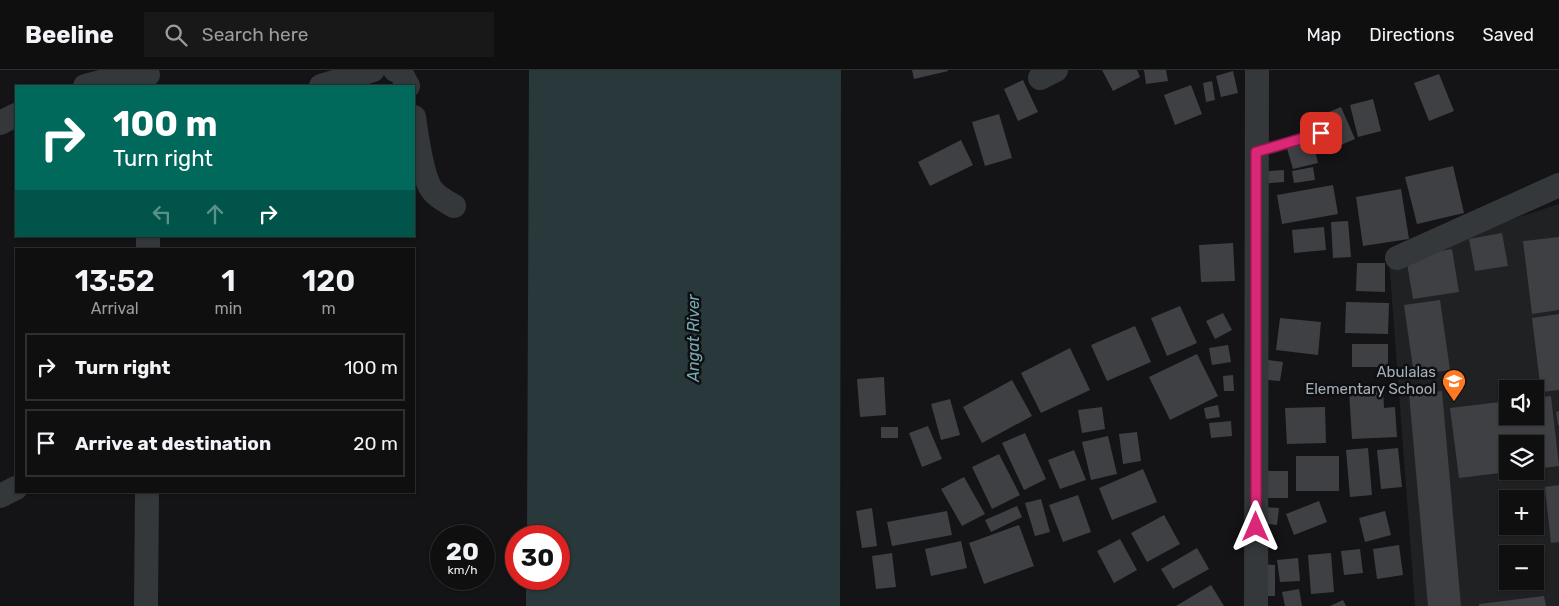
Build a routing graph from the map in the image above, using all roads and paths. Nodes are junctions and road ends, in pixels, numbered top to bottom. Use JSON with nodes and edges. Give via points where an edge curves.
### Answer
{"nodes":[{"id":1,"x":373,"y":70,"type":"edge"},
{"id":2,"x":395,"y":70,"type":"edge"},
{"id":3,"x":1257,"y":70,"type":"edge"},
{"id":4,"x":148,"y":77,"type":"edge"},
{"id":5,"x":90,"y":85,"type":"edge"},
{"id":6,"x":324,"y":85,"type":"edge"},
{"id":7,"x":407,"y":85,"type":"edge"},
{"id":8,"x":15,"y":116,"type":"edge"},
{"id":9,"x":415,"y":122,"type":"edge"},
{"id":10,"x":0,"y":123,"type":"edge"},
{"id":11,"x":1321,"y":133,"type":"dead end"},
{"id":12,"x":1256,"y":152,"type":"junction"},
{"id":13,"x":1559,"y":185,"type":"edge"},
{"id":14,"x":454,"y":206,"type":"dead end"},
{"id":15,"x":1397,"y":258,"type":"dead end"},
{"id":16,"x":15,"y":488,"type":"edge"},
{"id":17,"x":147,"y":493,"type":"edge"},
{"id":18,"x":0,"y":496,"type":"edge"},
{"id":19,"x":146,"y":606,"type":"edge"},
{"id":20,"x":1256,"y":606,"type":"edge"}],
"edges":[{"from":1,"to":6,"type":"street"},
{"from":2,"to":7,"type":"street"},
{"from":3,"to":12,"type":"street"},
{"from":4,"to":5,"type":"street"},
{"from":8,"to":10,"type":"street"},
{"from":9,"to":14,"type":"street","via":[[431,190]]},
{"from":11,"to":12,"type":"lane"},
{"from":12,"to":20,"type":"street"},
{"from":13,"to":15,"type":"street"},
{"from":16,"to":18,"type":"street"},
{"from":17,"to":19,"type":"street"}]}
